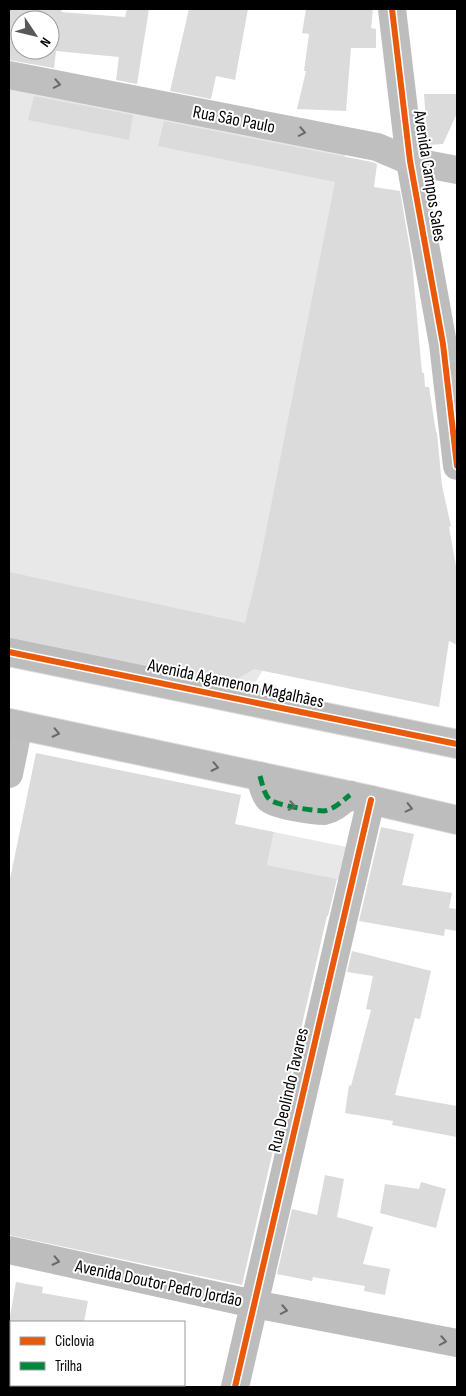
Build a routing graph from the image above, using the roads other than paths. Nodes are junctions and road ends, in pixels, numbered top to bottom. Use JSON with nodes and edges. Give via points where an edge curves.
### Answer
{"nodes":[{"id":1,"x":392,"y":9,"type":"edge"},
{"id":2,"x":9,"y":75,"type":"edge"},
{"id":3,"x":410,"y":161,"type":"junction"},
{"id":4,"x":457,"y":170,"type":"edge"},
{"id":5,"x":450,"y":344,"type":"edge"},
{"id":6,"x":457,"y":466,"type":"edge"},
{"id":7,"x":9,"y":652,"type":"edge"},
{"id":8,"x":14,"y":724,"type":"edge"},
{"id":9,"x":457,"y":744,"type":"edge"},
{"id":10,"x":9,"y":774,"type":"edge"},
{"id":11,"x":360,"y":798,"type":"junction"},
{"id":12,"x":457,"y":820,"type":"edge"},
{"id":13,"x":9,"y":1250,"type":"edge"},
{"id":14,"x":254,"y":1304,"type":"junction"},
{"id":15,"x":457,"y":1343,"type":"edge"},
{"id":16,"x":235,"y":1387,"type":"edge"}],
"edges":[{"from":1,"to":3,"type":"street","name":"Avenida Campos Sales"},
{"from":2,"to":3,"type":"street","name":"Rua São Paulo","one_way":true,"via":[[377,147]]},
{"from":3,"to":4,"type":"street","name":"Rua São Paulo"},
{"from":3,"to":5,"type":"street","name":"Avenida Campos Sales"},
{"from":5,"to":6,"type":"street","name":"Avenida Campos Sales"},
{"from":7,"to":9,"type":"street","name":"Avenida Agamenon Magalhães"},
{"from":8,"to":10,"type":"street"},
{"from":8,"to":11,"type":"street","one_way":true},
{"from":11,"to":12,"type":"street","one_way":true},
{"from":11,"to":14,"type":"street","name":"Rua Deolindo Tavares"},
{"from":13,"to":14,"type":"street","name":"Avenida Doutor Pedro Jordão","one_way":true},
{"from":14,"to":15,"type":"street","name":"Avenida Doutor Pedro Jordão","one_way":true},
{"from":14,"to":16,"type":"street","name":"Rua Deolindo Tavares"}]}
